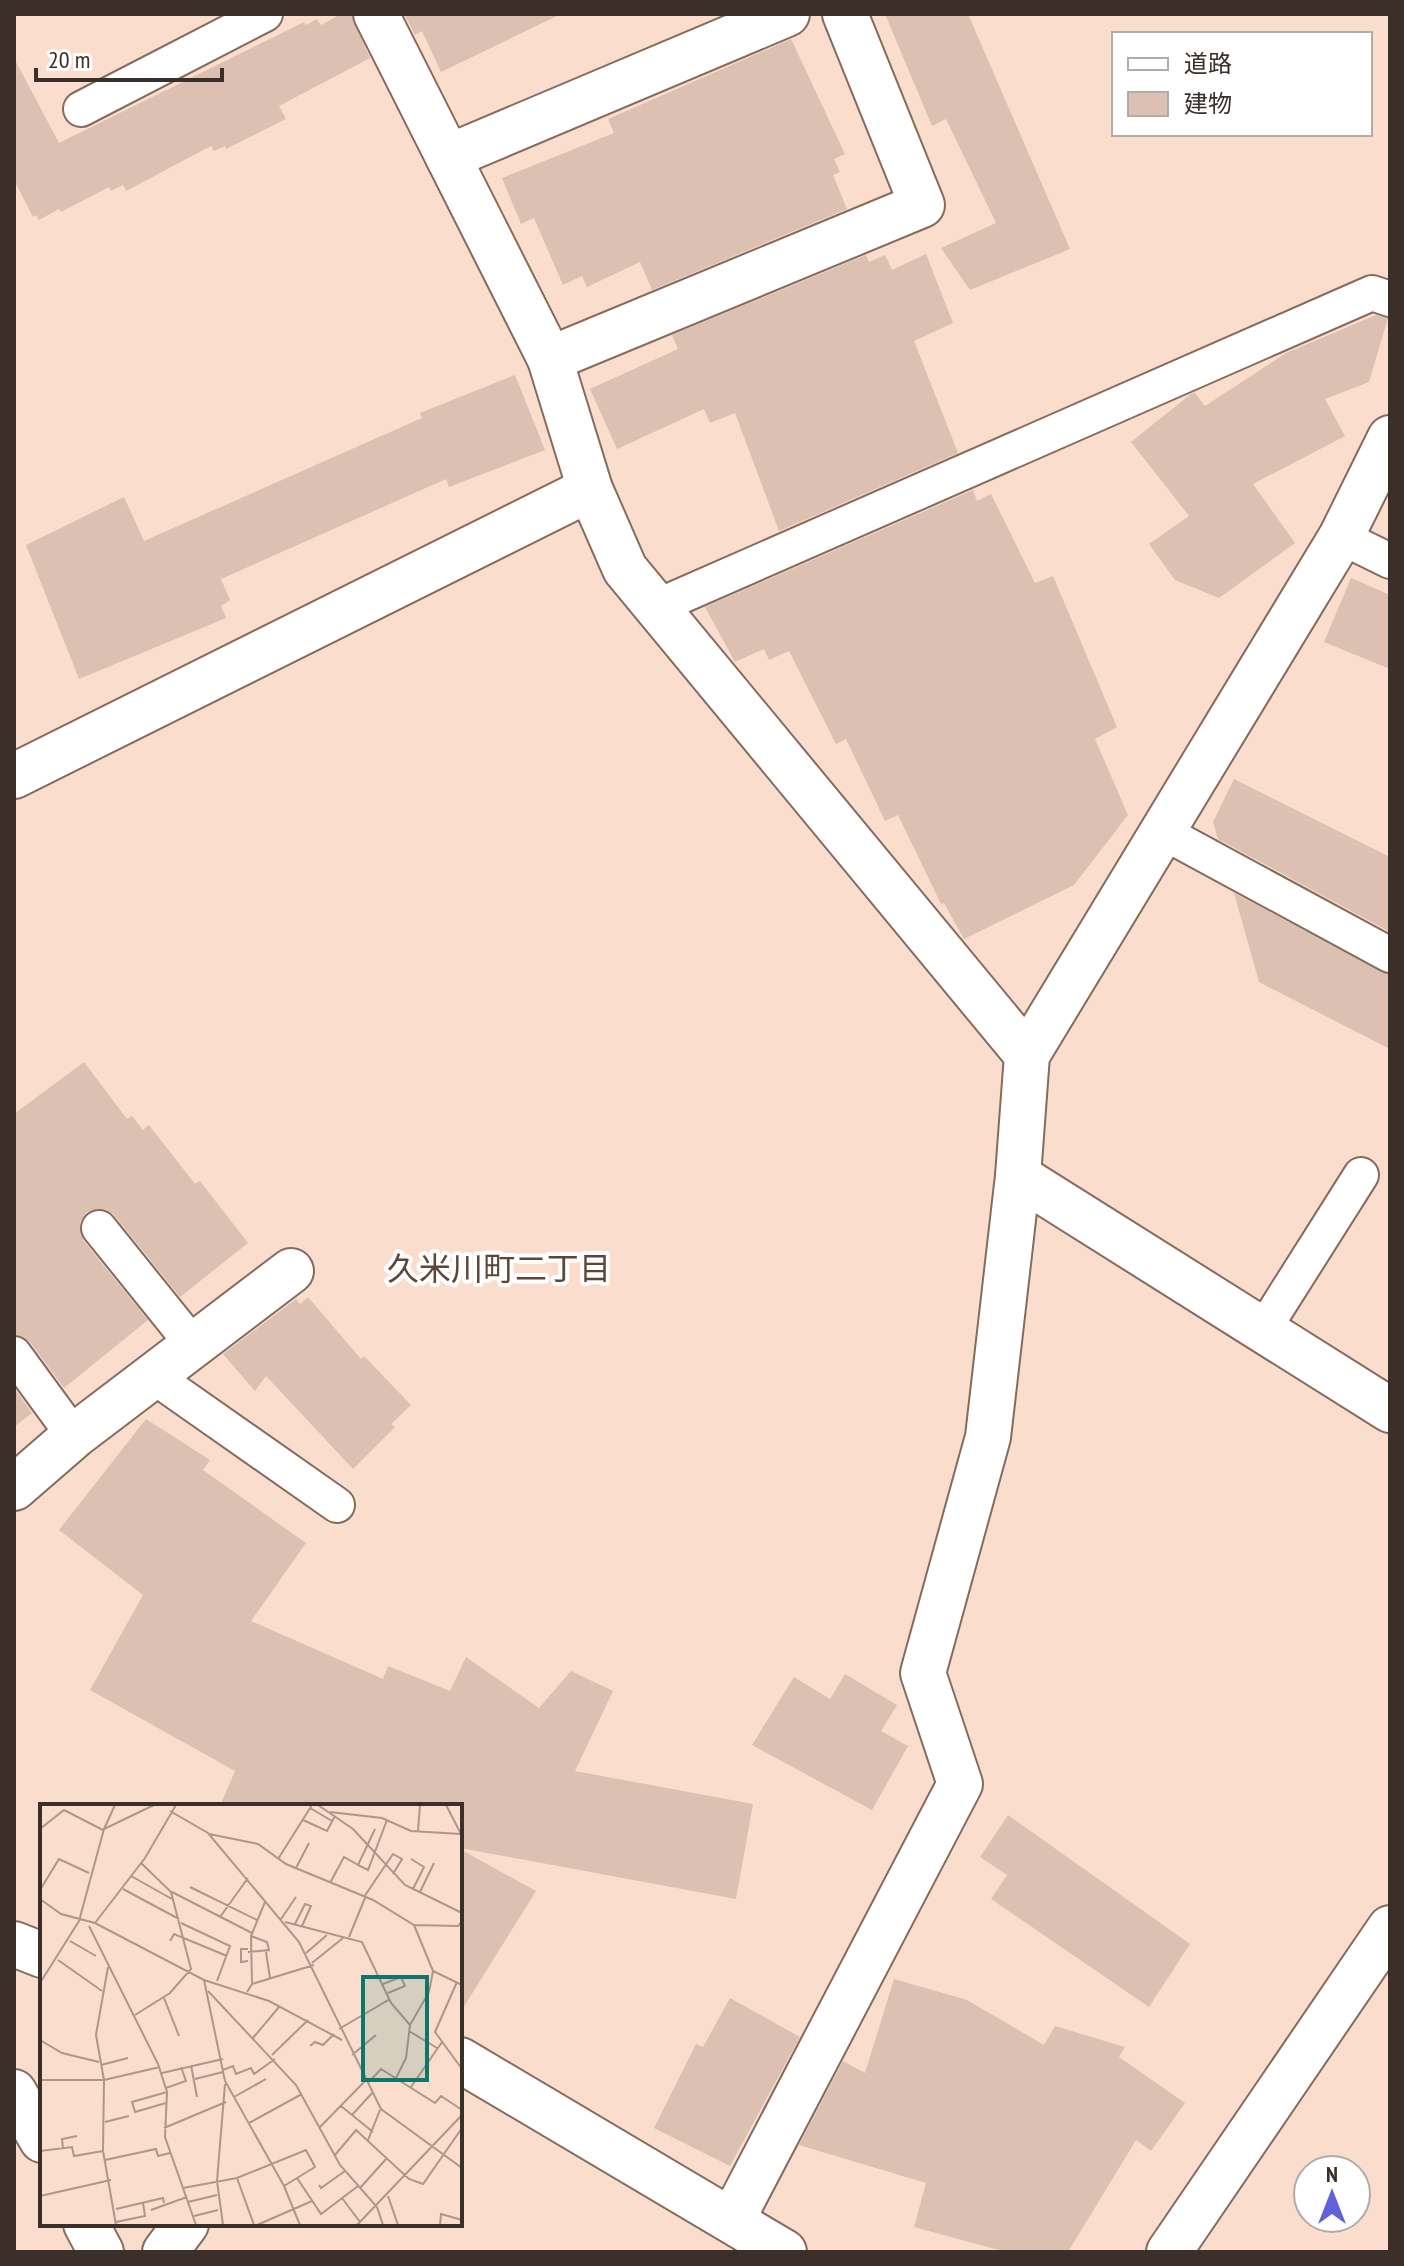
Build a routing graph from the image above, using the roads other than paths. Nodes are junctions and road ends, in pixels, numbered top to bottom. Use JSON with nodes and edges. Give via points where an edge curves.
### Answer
{"nodes":[{"id":1,"x":265,"y":14,"type":"edge"},
{"id":2,"x":376,"y":14,"type":"edge"},
{"id":3,"x":787,"y":14,"type":"edge"},
{"id":4,"x":845,"y":14,"type":"edge"},
{"id":5,"x":81,"y":109,"type":"dead end"},
{"id":6,"x":448,"y":157,"type":"junction"},
{"id":7,"x":1390,"y":299,"type":"edge"},
{"id":8,"x":550,"y":359,"type":"junction"},
{"id":9,"x":1390,"y":438,"type":"edge"},
{"id":10,"x":590,"y":489,"type":"junction"},
{"id":11,"x":1341,"y":537,"type":"junction"},
{"id":12,"x":1390,"y":561,"type":"edge"},
{"id":13,"x":656,"y":607,"type":"junction"},
{"id":14,"x":14,"y":776,"type":"edge"},
{"id":15,"x":1163,"y":832,"type":"junction"},
{"id":16,"x":1390,"y":955,"type":"edge"},
{"id":17,"x":1027,"y":1055,"type":"junction"},
{"id":18,"x":1361,"y":1175,"type":"dead end"},
{"id":19,"x":1018,"y":1176,"type":"junction"},
{"id":20,"x":99,"y":1228,"type":"dead end"},
{"id":21,"x":291,"y":1271,"type":"dead end"},
{"id":22,"x":1263,"y":1330,"type":"junction"},
{"id":23,"x":194,"y":1346,"type":"junction"},
{"id":24,"x":14,"y":1354,"type":"edge"},
{"id":25,"x":153,"y":1376,"type":"junction"},
{"id":26,"x":1390,"y":1410,"type":"edge"},
{"id":27,"x":74,"y":1436,"type":"junction"},
{"id":28,"x":14,"y":1488,"type":"edge"},
{"id":29,"x":337,"y":1505,"type":"dead end"},
{"id":30,"x":1390,"y":1928,"type":"edge"},
{"id":31,"x":14,"y":1944,"type":"edge"},
{"id":32,"x":40,"y":1954,"type":"edge"},
{"id":33,"x":462,"y":2061,"type":"edge"},
{"id":34,"x":732,"y":2220,"type":"junction"},
{"id":35,"x":184,"y":2226,"type":"edge"},
{"id":36,"x":165,"y":2252,"type":"edge"},
{"id":37,"x":784,"y":2252,"type":"edge"},
{"id":38,"x":1169,"y":2252,"type":"edge"}],
"edges":[{"from":1,"to":5,"type":"lane"},
{"from":2,"to":6,"type":"street"},
{"from":3,"to":6,"type":"street"},
{"from":4,"to":8,"type":"street","via":[[922,205]]},
{"from":6,"to":8,"type":"street"},
{"from":7,"to":13,"type":"lane","via":[[1372,293]]},
{"from":8,"to":10,"type":"street"},
{"from":9,"to":11,"type":"street"},
{"from":10,"to":13,"type":"street","via":[[625,569]]},
{"from":10,"to":14,"type":"street"},
{"from":11,"to":12,"type":"lane"},
{"from":11,"to":15,"type":"street"},
{"from":13,"to":17,"type":"street"},
{"from":15,"to":16,"type":"lane"},
{"from":15,"to":17,"type":"street"},
{"from":17,"to":19,"type":"street"},
{"from":18,"to":22,"type":"lane"},
{"from":19,"to":22,"type":"street"},
{"from":19,"to":34,"type":"street","via":[[988,1437],[923,1673],[960,1784]]},
{"from":20,"to":23,"type":"lane"},
{"from":21,"to":23,"type":"street"},
{"from":22,"to":26,"type":"street"},
{"from":23,"to":25,"type":"street"},
{"from":24,"to":27,"type":"lane"},
{"from":25,"to":27,"type":"street"},
{"from":25,"to":29,"type":"lane"},
{"from":27,"to":28,"type":"street"},
{"from":30,"to":38,"type":"street"},
{"from":31,"to":32,"type":"street"},
{"from":33,"to":34,"type":"street"},
{"from":34,"to":37,"type":"street"},
{"from":35,"to":36,"type":"street"}]}
